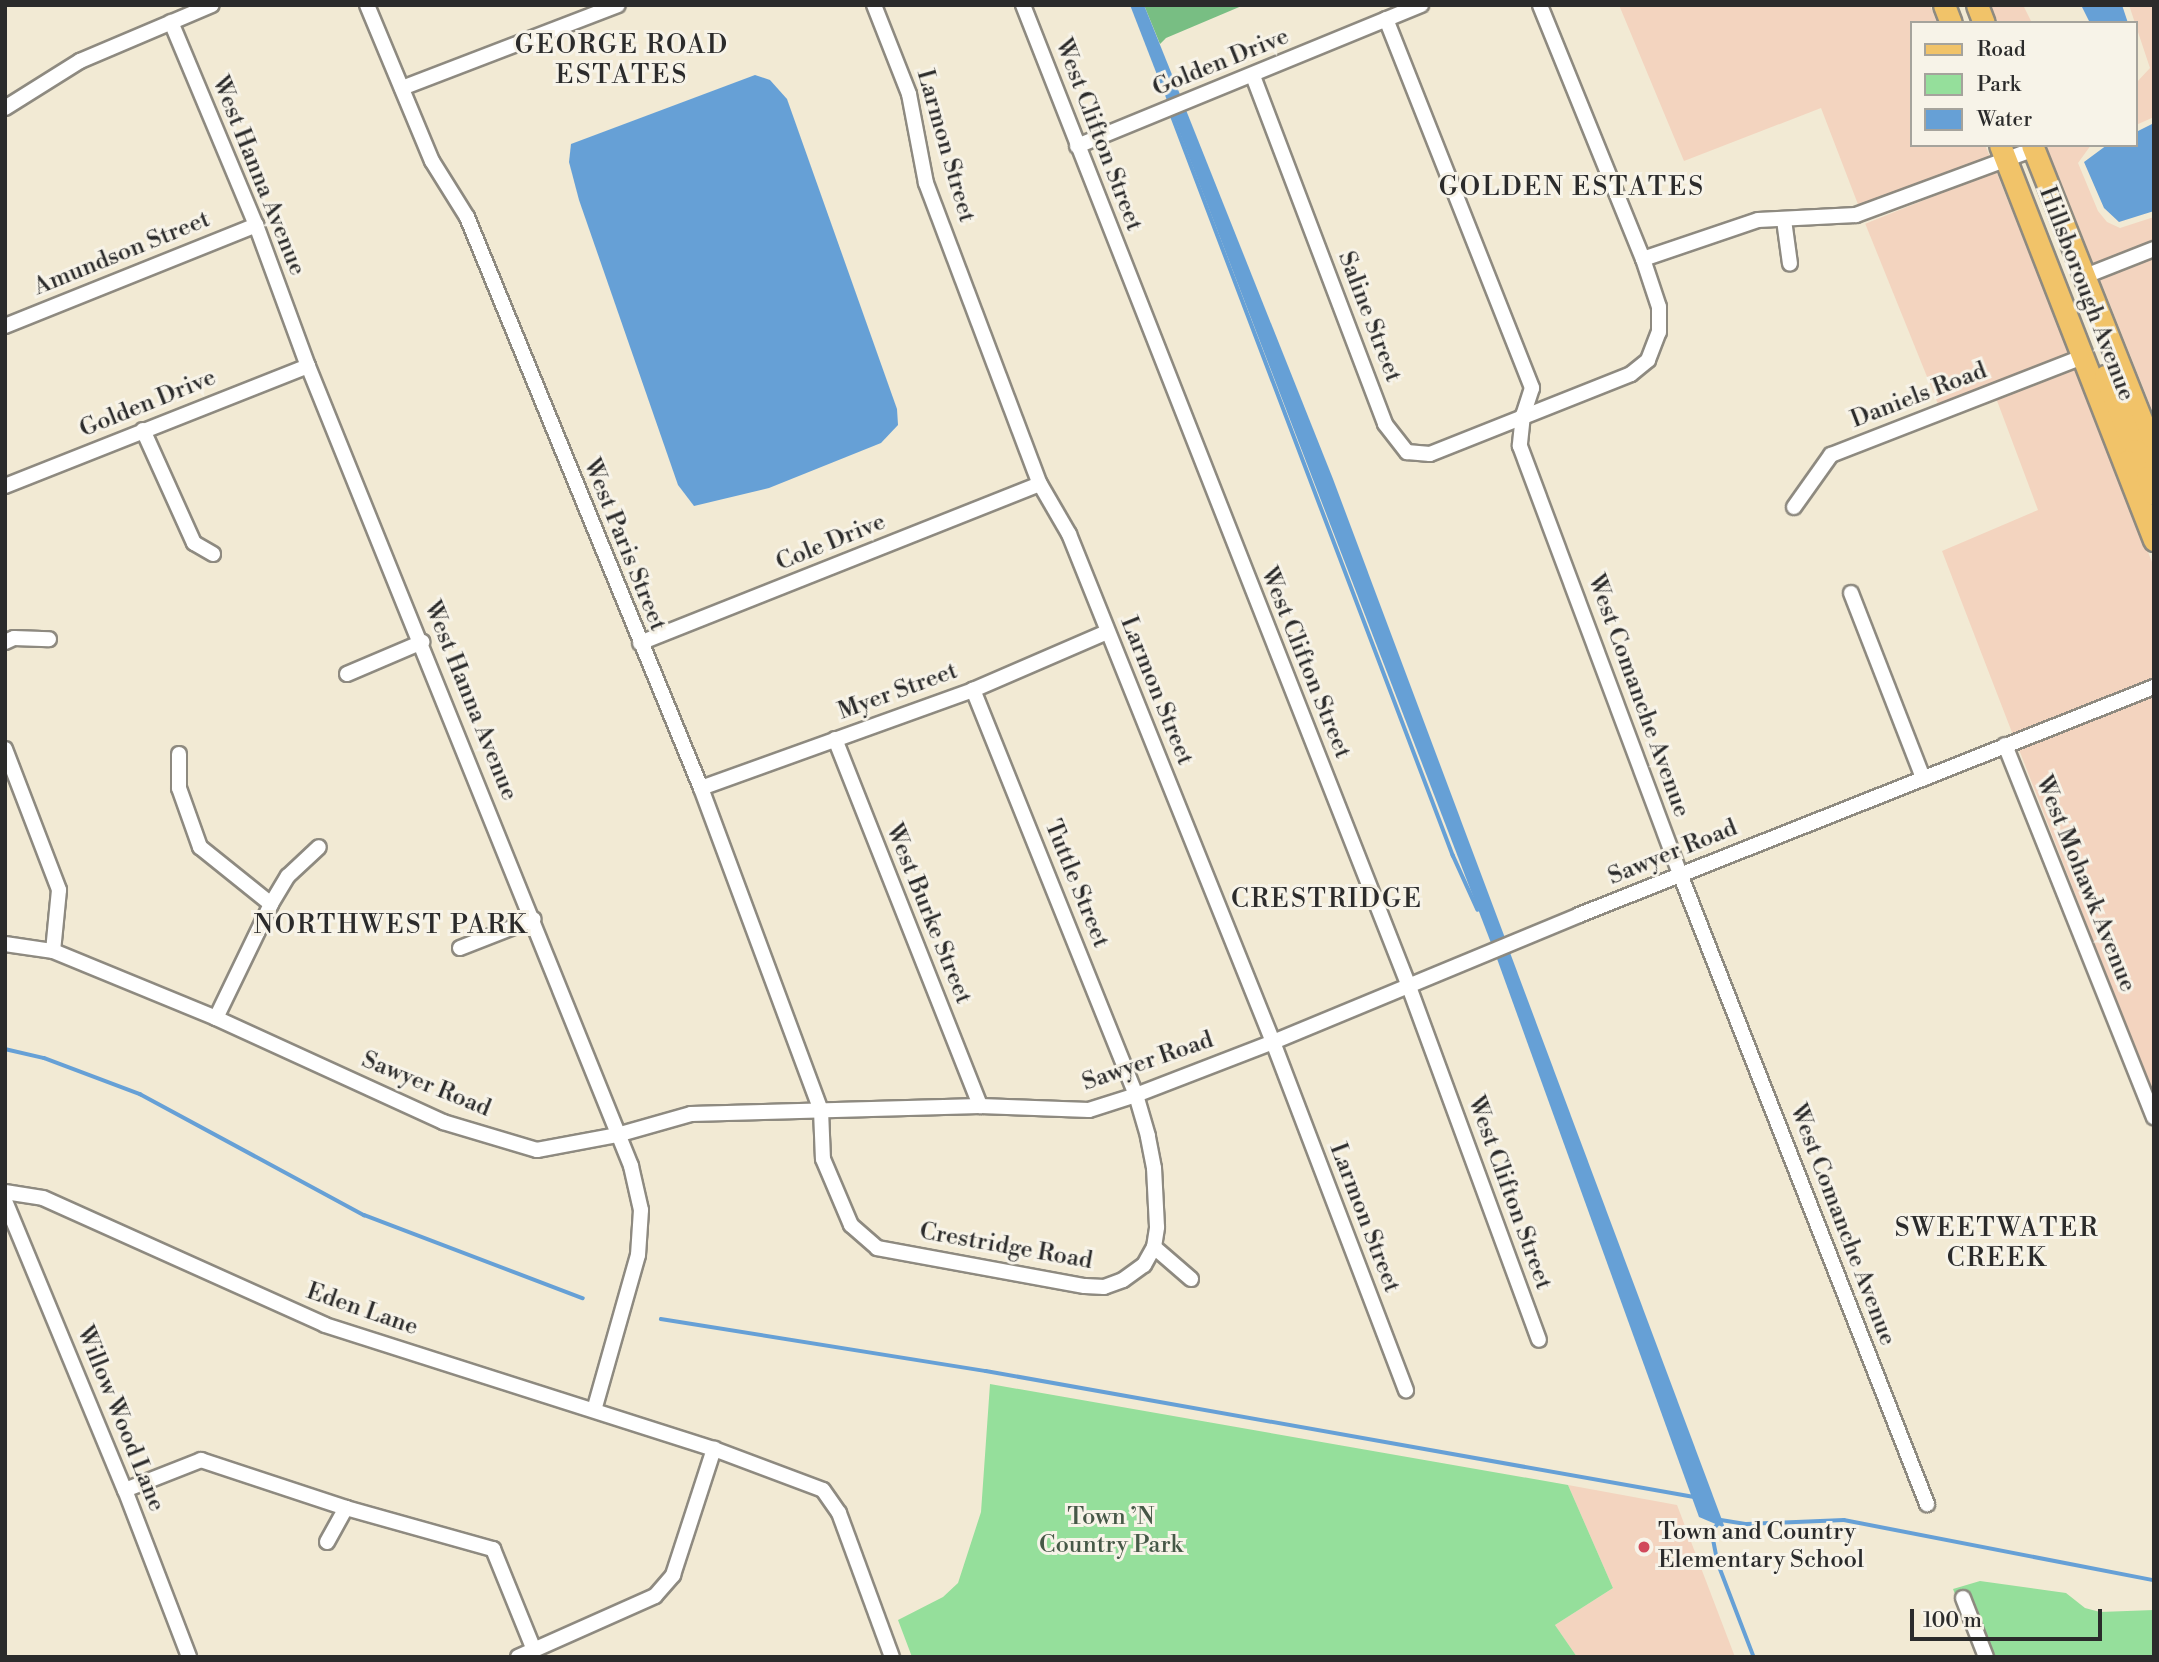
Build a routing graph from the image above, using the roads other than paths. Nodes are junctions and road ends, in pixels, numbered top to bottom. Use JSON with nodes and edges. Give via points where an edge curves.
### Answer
{"nodes":[{"id":1,"x":212,"y":5,"type":"edge"},
{"id":2,"x":367,"y":5,"type":"edge"},
{"id":3,"x":618,"y":5,"type":"edge"},
{"id":4,"x":874,"y":5,"type":"edge"},
{"id":5,"x":1023,"y":5,"type":"edge"},
{"id":6,"x":1421,"y":5,"type":"edge"},
{"id":7,"x":1540,"y":5,"type":"edge"},
{"id":8,"x":1386,"y":19,"type":"junction"},
{"id":9,"x":171,"y":22,"type":"junction"},
{"id":10,"x":1253,"y":76,"type":"junction"},
{"id":11,"x":402,"y":88,"type":"junction"},
{"id":12,"x":5,"y":108,"type":"edge"},
{"id":13,"x":1077,"y":146,"type":"junction"},
{"id":14,"x":2033,"y":147,"type":"edge"},
{"id":15,"x":2003,"y":153,"type":"edge"},
{"id":16,"x":1784,"y":220,"type":"junction"},
{"id":17,"x":256,"y":225,"type":"junction"},
{"id":18,"x":2154,"y":249,"type":"edge"},
{"id":19,"x":1643,"y":259,"type":"junction"},
{"id":20,"x":1790,"y":264,"type":"dead end"},
{"id":21,"x":2083,"y":277,"type":"junction"},
{"id":22,"x":2065,"y":311,"type":"junction"},
{"id":23,"x":5,"y":326,"type":"edge"},
{"id":24,"x":2083,"y":357,"type":"junction"},
{"id":25,"x":308,"y":366,"type":"junction"},
{"id":26,"x":1524,"y":415,"type":"junction"},
{"id":27,"x":143,"y":430,"type":"junction"},
{"id":28,"x":2154,"y":452,"type":"edge"},
{"id":29,"x":2121,"y":457,"type":"junction"},
{"id":30,"x":2154,"y":465,"type":"edge"},
{"id":31,"x":1040,"y":484,"type":"junction"},
{"id":32,"x":5,"y":486,"type":"edge"},
{"id":33,"x":2154,"y":494,"type":"edge"},
{"id":34,"x":1794,"y":508,"type":"dead end"},
{"id":35,"x":2154,"y":540,"type":"edge"},
{"id":36,"x":213,"y":554,"type":"dead end"},
{"id":37,"x":1851,"y":593,"type":"dead end"},
{"id":38,"x":1107,"y":632,"type":"junction"},
{"id":39,"x":49,"y":639,"type":"dead end"},
{"id":40,"x":5,"y":642,"type":"edge"},
{"id":41,"x":422,"y":642,"type":"junction"},
{"id":42,"x":639,"y":643,"type":"junction"},
{"id":43,"x":346,"y":674,"type":"dead end"},
{"id":44,"x":2154,"y":687,"type":"edge"},
{"id":45,"x":973,"y":690,"type":"junction"},
{"id":46,"x":835,"y":739,"type":"junction"},
{"id":47,"x":2005,"y":745,"type":"junction"},
{"id":48,"x":5,"y":749,"type":"edge"},
{"id":49,"x":179,"y":754,"type":"dead end"},
{"id":50,"x":1923,"y":778,"type":"junction"},
{"id":51,"x":701,"y":788,"type":"junction"},
{"id":52,"x":319,"y":847,"type":"dead end"},
{"id":53,"x":1681,"y":874,"type":"junction"},
{"id":54,"x":271,"y":904,"type":"junction"},
{"id":55,"x":534,"y":919,"type":"junction"},
{"id":56,"x":5,"y":944,"type":"edge"},
{"id":57,"x":460,"y":948,"type":"dead end"},
{"id":58,"x":53,"y":951,"type":"junction"},
{"id":59,"x":1408,"y":984,"type":"junction"},
{"id":60,"x":216,"y":1018,"type":"junction"},
{"id":61,"x":1273,"y":1042,"type":"junction"},
{"id":62,"x":1136,"y":1095,"type":"junction"},
{"id":63,"x":980,"y":1106,"type":"junction"},
{"id":64,"x":821,"y":1110,"type":"junction"},
{"id":65,"x":2154,"y":1118,"type":"edge"},
{"id":66,"x":617,"y":1135,"type":"junction"},
{"id":67,"x":5,"y":1192,"type":"edge"},
{"id":68,"x":5,"y":1200,"type":"edge"},
{"id":69,"x":1154,"y":1247,"type":"junction"},
{"id":70,"x":1191,"y":1279,"type":"dead end"},
{"id":71,"x":1538,"y":1340,"type":"dead end"},
{"id":72,"x":1406,"y":1391,"type":"dead end"},
{"id":73,"x":594,"y":1410,"type":"junction"},
{"id":74,"x":714,"y":1449,"type":"junction"},
{"id":75,"x":125,"y":1490,"type":"junction"},
{"id":76,"x":1927,"y":1504,"type":"dead end"},
{"id":77,"x":346,"y":1508,"type":"junction"},
{"id":78,"x":327,"y":1542,"type":"dead end"},
{"id":79,"x":1963,"y":1598,"type":"dead end"},
{"id":80,"x":534,"y":1650,"type":"junction"},
{"id":81,"x":189,"y":1657,"type":"edge"},
{"id":82,"x":518,"y":1657,"type":"edge"},
{"id":83,"x":892,"y":1657,"type":"edge"},
{"id":84,"x":1986,"y":1657,"type":"edge"}],
"edges":[{"from":1,"to":9,"type":"street"},
{"from":2,"to":11,"type":"street","name":"West Paris Street"},
{"from":3,"to":11,"type":"street"},
{"from":4,"to":31,"type":"street","name":"Larmon Street","via":[[909,94],[926,183]]},
{"from":5,"to":13,"type":"street","name":"West Clifton Street"},
{"from":6,"to":8,"type":"street","name":"Golden Drive"},
{"from":7,"to":19,"type":"street"},
{"from":8,"to":10,"type":"street","name":"Golden Drive"},
{"from":8,"to":26,"type":"street","name":"West Comanche Avenue","via":[[1532,388]]},
{"from":9,"to":12,"type":"street","via":[[80,61]]},
{"from":9,"to":17,"type":"street","name":"West Hanna Avenue"},
{"from":10,"to":13,"type":"street","name":"Golden Drive"},
{"from":10,"to":26,"type":"street","name":"Saline Street","via":[[1385,424],[1406,452],[1430,454]]},
{"from":11,"to":42,"type":"street","name":"West Paris Street","via":[[432,161],[467,217]]},
{"from":13,"to":59,"type":"street","name":"West Clifton Street"},
{"from":14,"to":15,"type":"street"},
{"from":14,"to":21,"type":"main road","name":"Hillsborough Avenue"},
{"from":15,"to":16,"type":"street","via":[[1856,215]]},
{"from":15,"to":22,"type":"main road","name":"Hillsborough Avenue"},
{"from":16,"to":19,"type":"street","via":[[1758,220]]},
{"from":16,"to":20,"type":"street"},
{"from":17,"to":23,"type":"street","name":"Amundson Street"},
{"from":17,"to":25,"type":"street","name":"West Hanna Avenue"},
{"from":18,"to":21,"type":"street"},
{"from":19,"to":26,"type":"street","name":"Saline Street","via":[[1659,307],[1659,332],[1648,360],[1631,374]]},
{"from":21,"to":28,"type":"main road","name":"Hillsborough Avenue"},
{"from":22,"to":24,"type":"main road","name":"Hillsborough Avenue"},
{"from":22,"to":30,"type":"main road","via":[[2087,332],[2135,450]]},
{"from":24,"to":29,"type":"main road","name":"Hillsborough Avenue"},
{"from":24,"to":34,"type":"street","name":"Daniels Road","via":[[1831,455]]},
{"from":25,"to":27,"type":"street","name":"Golden Drive"},
{"from":25,"to":41,"type":"street","name":"West Hanna Avenue"},
{"from":26,"to":53,"type":"street","name":"West Comanche Avenue","via":[[1520,446]]},
{"from":27,"to":32,"type":"street","name":"Golden Drive"},
{"from":27,"to":36,"type":"street","via":[[194,543]]},
{"from":29,"to":33,"type":"main road","via":[[2147,477]]},
{"from":29,"to":35,"type":"main road","name":"Hillsborough Avenue"},
{"from":31,"to":38,"type":"street","name":"Larmon Street","via":[[1069,534]]},
{"from":31,"to":42,"type":"street","name":"Cole Drive"},
{"from":37,"to":50,"type":"street"},
{"from":38,"to":45,"type":"street","name":"Myer Street"},
{"from":38,"to":61,"type":"street","name":"Larmon Street"},
{"from":39,"to":40,"type":"street"},
{"from":41,"to":43,"type":"street"},
{"from":41,"to":55,"type":"street","name":"West Hanna Avenue"},
{"from":42,"to":51,"type":"street","name":"West Paris Street"},
{"from":44,"to":47,"type":"street","name":"Sawyer Road"},
{"from":45,"to":46,"type":"street","name":"Myer Street"},
{"from":45,"to":62,"type":"street","name":"Tuttle Street"},
{"from":46,"to":51,"type":"street","name":"Myer Street"},
{"from":46,"to":63,"type":"street","name":"West Burke Street"},
{"from":47,"to":50,"type":"street","name":"Sawyer Road"},
{"from":47,"to":65,"type":"street","name":"West Mohawk Avenue"},
{"from":48,"to":58,"type":"street","via":[[59,890]]},
{"from":49,"to":54,"type":"street","via":[[178,788],[200,847]]},
{"from":50,"to":53,"type":"street","name":"Sawyer Road"},
{"from":51,"to":64,"type":"street","name":"West Paris Street"},
{"from":52,"to":54,"type":"street","via":[[288,876]]},
{"from":53,"to":59,"type":"street","name":"Sawyer Road"},
{"from":53,"to":76,"type":"street","name":"West Comanche Avenue"},
{"from":54,"to":60,"type":"street"},
{"from":55,"to":57,"type":"street"},
{"from":55,"to":66,"type":"street","name":"West Hanna Avenue"},
{"from":56,"to":58,"type":"street","name":"Sawyer Road"},
{"from":58,"to":60,"type":"street","name":"Sawyer Road"},
{"from":59,"to":61,"type":"street","name":"Sawyer Road"},
{"from":59,"to":71,"type":"street","name":"West Clifton Street"},
{"from":60,"to":66,"type":"street","name":"Sawyer Road","via":[[443,1122],[537,1150]]},
{"from":61,"to":62,"type":"street","name":"Sawyer Road"},
{"from":61,"to":72,"type":"street","name":"Larmon Street"},
{"from":62,"to":63,"type":"street","name":"Sawyer Road","via":[[1089,1110]]},
{"from":62,"to":69,"type":"street","via":[[1154,1168]]},
{"from":63,"to":64,"type":"street","name":"Sawyer Road"},
{"from":64,"to":66,"type":"street","name":"Sawyer Road","via":[[691,1114]]},
{"from":64,"to":69,"type":"street","name":"Crestridge Road","via":[[823,1159],[836,1192],[851,1225],[877,1248],[1104,1287],[1124,1280],[1144,1265]]},
{"from":66,"to":73,"type":"street","name":"West Hanna Avenue","via":[[631,1166],[641,1210],[638,1255]]},
{"from":67,"to":73,"type":"street","name":"Eden Lane","via":[[43,1198],[325,1325]]},
{"from":68,"to":75,"type":"street","name":"Willow Wood Lane"},
{"from":69,"to":70,"type":"street"},
{"from":73,"to":74,"type":"street","name":"Eden Lane"},
{"from":74,"to":80,"type":"street","via":[[673,1575],[655,1596]]},
{"from":74,"to":83,"type":"street","via":[[823,1490],[839,1513]]},
{"from":75,"to":77,"type":"street","via":[[201,1460]]},
{"from":75,"to":81,"type":"street","name":"Willow Wood Lane"},
{"from":77,"to":78,"type":"street"},
{"from":77,"to":80,"type":"street","via":[[493,1549]]},
{"from":79,"to":84,"type":"street"},
{"from":80,"to":82,"type":"street"}]}
